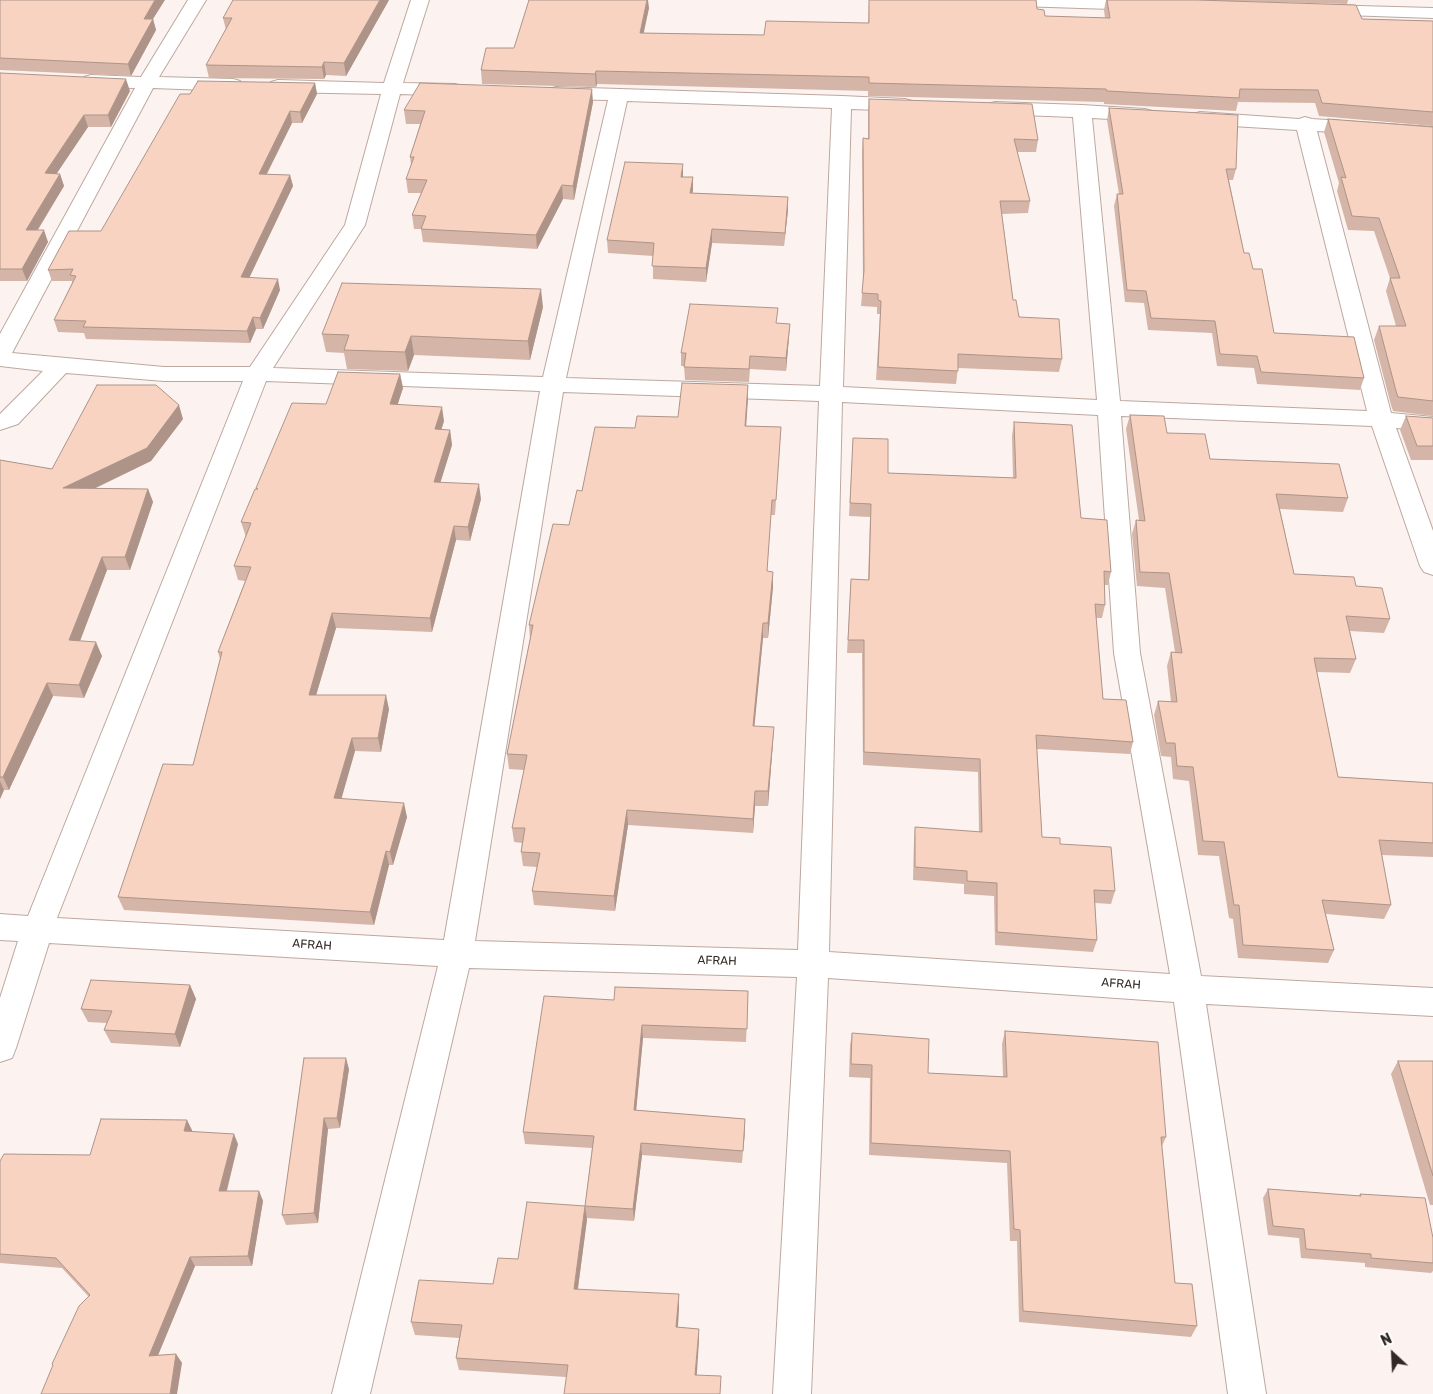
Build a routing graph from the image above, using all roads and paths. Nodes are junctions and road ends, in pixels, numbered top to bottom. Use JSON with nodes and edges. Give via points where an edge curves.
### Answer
{"nodes":[{"id":1,"x":197,"y":0,"type":"edge"},
{"id":2,"x":420,"y":0,"type":"edge"},
{"id":3,"x":988,"y":0,"type":"edge"},
{"id":4,"x":1156,"y":5,"type":"edge"},
{"id":5,"x":1304,"y":9,"type":"edge"},
{"id":6,"x":1433,"y":13,"type":"edge"},
{"id":7,"x":78,"y":81,"type":"edge"},
{"id":8,"x":146,"y":84,"type":"junction"},
{"id":9,"x":392,"y":88,"type":"junction"},
{"id":10,"x":471,"y":90,"type":"edge"},
{"id":11,"x":540,"y":93,"type":"edge"},
{"id":12,"x":619,"y":95,"type":"junction"},
{"id":13,"x":842,"y":102,"type":"junction"},
{"id":14,"x":919,"y":105,"type":"edge"},
{"id":15,"x":977,"y":107,"type":"edge"},
{"id":16,"x":1082,"y":111,"type":"junction"},
{"id":17,"x":1160,"y":115,"type":"edge"},
{"id":18,"x":1179,"y":116,"type":"edge"},
{"id":19,"x":1305,"y":123,"type":"junction"},
{"id":20,"x":1433,"y":133,"type":"edge"},
{"id":21,"x":0,"y":355,"type":"edge"},
{"id":22,"x":0,"y":358,"type":"edge"},
{"id":23,"x":60,"y":366,"type":"junction"},
{"id":24,"x":257,"y":374,"type":"junction"},
{"id":25,"x":552,"y":384,"type":"junction"},
{"id":26,"x":831,"y":394,"type":"junction"},
{"id":27,"x":1109,"y":408,"type":"junction"},
{"id":28,"x":1381,"y":419,"type":"junction"},
{"id":29,"x":0,"y":423,"type":"edge"},
{"id":30,"x":1433,"y":424,"type":"edge"},
{"id":31,"x":1433,"y":566,"type":"edge"},
{"id":32,"x":0,"y":927,"type":"edge"},
{"id":33,"x":38,"y":928,"type":"junction"},
{"id":34,"x":457,"y":954,"type":"junction"},
{"id":35,"x":813,"y":964,"type":"junction"},
{"id":36,"x":1188,"y":989,"type":"junction"},
{"id":37,"x":1433,"y":1002,"type":"edge"},
{"id":38,"x":0,"y":1048,"type":"edge"},
{"id":39,"x":351,"y":1394,"type":"edge"},
{"id":40,"x":792,"y":1394,"type":"edge"},
{"id":41,"x":1246,"y":1394,"type":"edge"}],
"edges":[{"from":1,"to":8,"type":"street"},
{"from":2,"to":9,"type":"street"},
{"from":3,"to":4,"type":"street"},
{"from":5,"to":6,"type":"street"},
{"from":7,"to":8,"type":"street"},
{"from":8,"to":9,"type":"street"},
{"from":8,"to":21,"type":"street"},
{"from":9,"to":10,"type":"street"},
{"from":9,"to":24,"type":"street","via":[[355,225]]},
{"from":11,"to":12,"type":"street"},
{"from":12,"to":13,"type":"street"},
{"from":12,"to":25,"type":"street"},
{"from":13,"to":14,"type":"street"},
{"from":13,"to":26,"type":"street"},
{"from":15,"to":16,"type":"street"},
{"from":16,"to":17,"type":"street"},
{"from":16,"to":27,"type":"street"},
{"from":18,"to":19,"type":"street"},
{"from":19,"to":20,"type":"street"},
{"from":19,"to":28,"type":"street"},
{"from":22,"to":23,"type":"street"},
{"from":23,"to":24,"type":"street","via":[[164,374]]},
{"from":23,"to":29,"type":"street","via":[[10,419]]},
{"from":24,"to":25,"type":"street"},
{"from":24,"to":33,"type":"street"},
{"from":25,"to":26,"type":"street"},
{"from":25,"to":34,"type":"street"},
{"from":26,"to":27,"type":"street"},
{"from":26,"to":35,"type":"street"},
{"from":27,"to":28,"type":"street"},
{"from":27,"to":36,"type":"street","via":[[1127,653]]},
{"from":28,"to":30,"type":"street"},
{"from":28,"to":31,"type":"street"},
{"from":32,"to":33,"type":"street","name":"AFRAH"},
{"from":33,"to":34,"type":"street","name":"AFRAH"},
{"from":33,"to":38,"type":"street"},
{"from":34,"to":35,"type":"street","name":"AFRAH"},
{"from":34,"to":39,"type":"street"},
{"from":35,"to":36,"type":"street","name":"AFRAH"},
{"from":35,"to":40,"type":"street"},
{"from":36,"to":37,"type":"street","name":"AFRAH"},
{"from":36,"to":41,"type":"street"}]}
